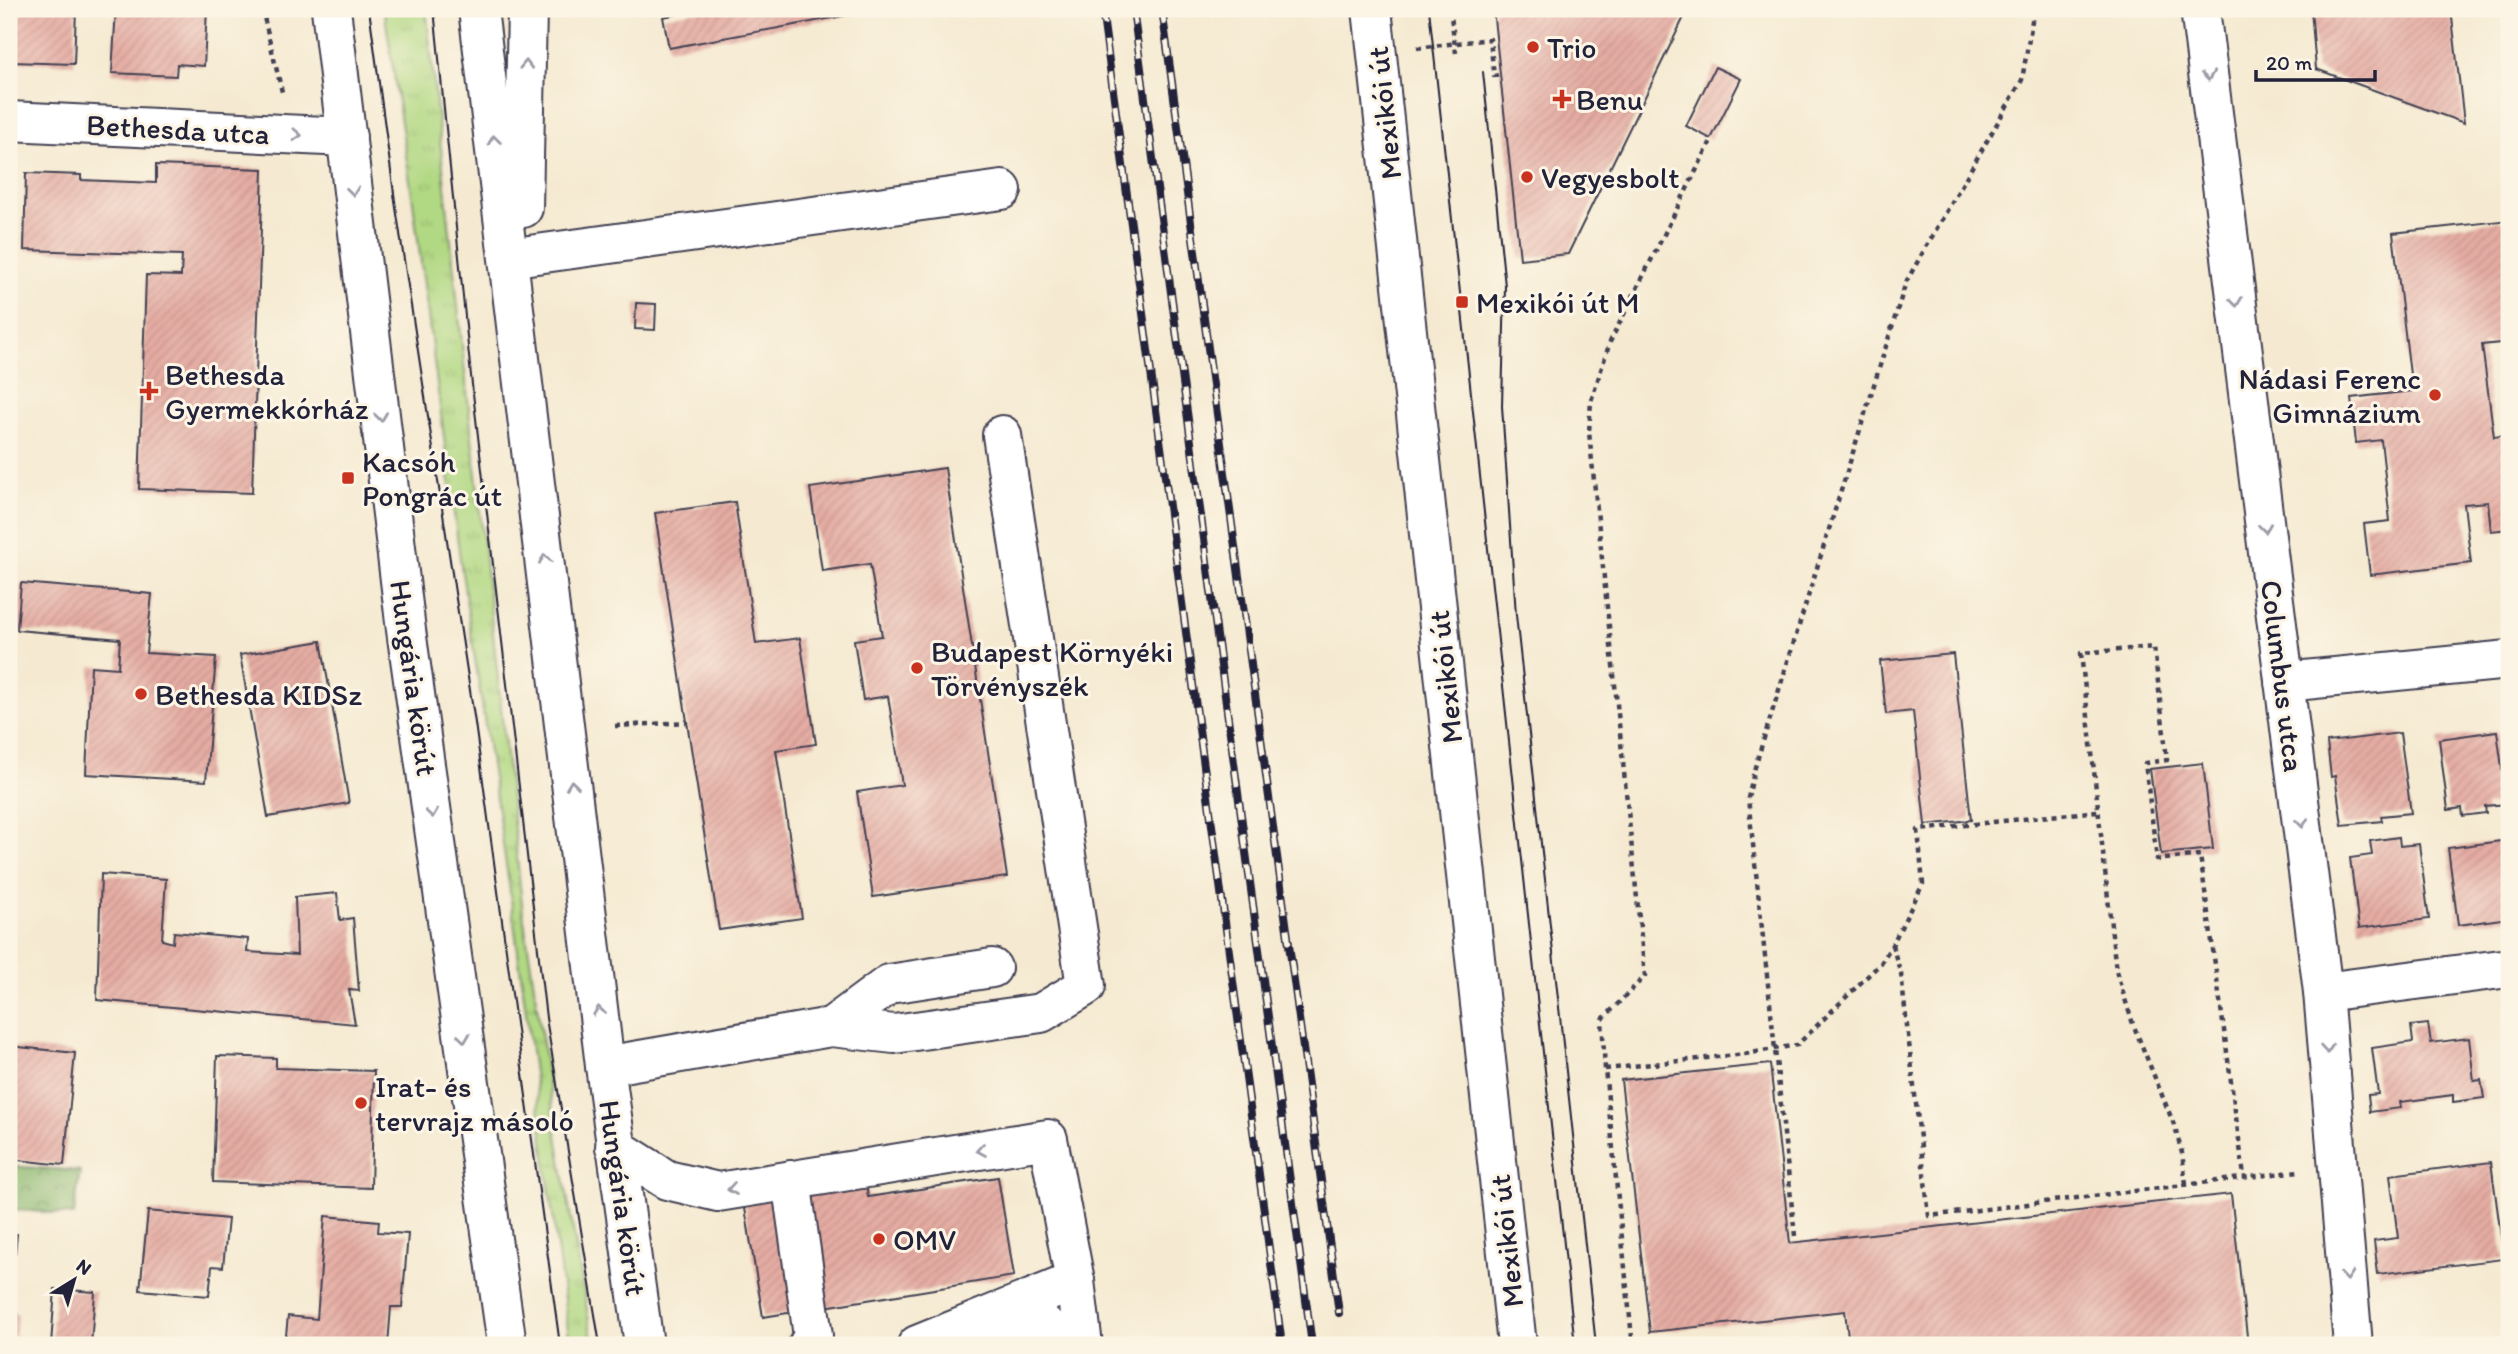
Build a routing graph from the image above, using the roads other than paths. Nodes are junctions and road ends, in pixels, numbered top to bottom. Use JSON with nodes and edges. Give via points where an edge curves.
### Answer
{"nodes":[{"id":1,"x":310,"y":9,"type":"edge"},
{"id":2,"x":331,"y":9,"type":"edge"},
{"id":3,"x":478,"y":9,"type":"edge"},
{"id":4,"x":527,"y":9,"type":"edge"},
{"id":5,"x":1372,"y":9,"type":"edge"},
{"id":6,"x":2200,"y":9,"type":"edge"},
{"id":7,"x":344,"y":99,"type":"junction"},
{"id":8,"x":9,"y":121,"type":"edge"},
{"id":9,"x":347,"y":137,"type":"junction"},
{"id":10,"x":1002,"y":190,"type":"dead end"},
{"id":11,"x":522,"y":256,"type":"junction"},
{"id":12,"x":521,"y":353,"type":"junction"},
{"id":13,"x":1002,"y":436,"type":"dead end"},
{"id":14,"x":2509,"y":660,"type":"edge"},
{"id":15,"x":2284,"y":682,"type":"junction"},
{"id":16,"x":992,"y":968,"type":"dead end"},
{"id":17,"x":2509,"y":968,"type":"edge"},
{"id":18,"x":2323,"y":992,"type":"junction"},
{"id":19,"x":831,"y":1027,"type":"junction"},
{"id":20,"x":605,"y":1066,"type":"junction"},
{"id":21,"x":615,"y":1147,"type":"junction"},
{"id":22,"x":791,"y":1180,"type":"junction"},
{"id":23,"x":1075,"y":1281,"type":"junction"},
{"id":24,"x":507,"y":1345,"type":"edge"},
{"id":25,"x":644,"y":1345,"type":"edge"},
{"id":26,"x":808,"y":1345,"type":"edge"},
{"id":27,"x":917,"y":1345,"type":"edge"},
{"id":28,"x":984,"y":1345,"type":"edge"},
{"id":29,"x":1061,"y":1345,"type":"edge"},
{"id":30,"x":1083,"y":1345,"type":"edge"},
{"id":31,"x":1517,"y":1345,"type":"edge"},
{"id":32,"x":2353,"y":1345,"type":"edge"}],
"edges":[{"from":1,"to":7,"type":"street"},
{"from":2,"to":7,"type":"street","name":"Hungária körút"},
{"from":12,"to":3,"type":"street","name":"Hungária körút","one_way":true},
{"from":11,"to":4,"type":"street","one_way":true},
{"from":5,"to":31,"type":"street","name":"Mexikói út"},
{"from":6,"to":15,"type":"street","name":"Columbus utca","one_way":true},
{"from":7,"to":9,"type":"street","name":"Hungária körút"},
{"from":8,"to":9,"type":"street","name":"Bethesda utca","one_way":true},
{"from":9,"to":24,"type":"street","name":"Hungária körút","one_way":true,"via":[[406,630]]},
{"from":10,"to":11,"type":"street"},
{"from":11,"to":12,"type":"street"},
{"from":20,"to":12,"type":"street","name":"Hungária körút","one_way":true},
{"from":13,"to":19,"type":"street","via":[[1086,986],[1041,1013],[894,1034]]},
{"from":14,"to":15,"type":"street"},
{"from":15,"to":18,"type":"street","name":"Columbus utca","one_way":true},
{"from":16,"to":19,"type":"street","via":[[889,984]]},
{"from":17,"to":18,"type":"street"},
{"from":18,"to":32,"type":"street","name":"Columbus utca","one_way":true},
{"from":19,"to":20,"type":"street"},
{"from":20,"to":21,"type":"street","name":"Hungária körút"},
{"from":22,"to":21,"type":"street","one_way":true,"via":[[718,1192],[667,1180]]},
{"from":21,"to":25,"type":"street","name":"Hungária körút"},
{"from":23,"to":22,"type":"street","one_way":true,"via":[[1048,1139]]},
{"from":22,"to":26,"type":"street","via":[[813,1336]]},
{"from":23,"to":27,"type":"street"},
{"from":23,"to":30,"type":"street"},
{"from":28,"to":29,"type":"street","via":[[1022,1321],[1044,1324]]}]}
